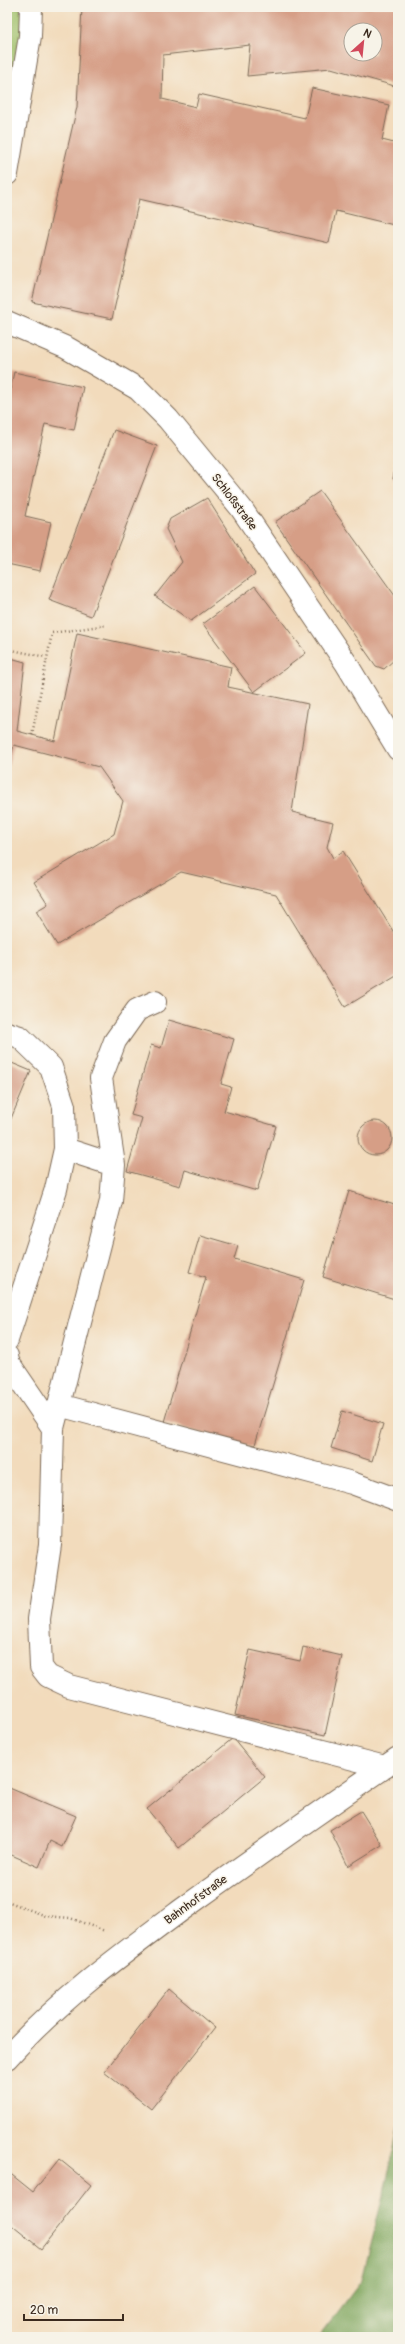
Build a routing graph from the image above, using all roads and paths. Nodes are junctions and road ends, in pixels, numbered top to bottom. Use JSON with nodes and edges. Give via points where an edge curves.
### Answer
{"nodes":[{"id":1,"x":31,"y":7,"type":"edge"},
{"id":2,"x":7,"y":174,"type":"edge"},
{"id":3,"x":7,"y":322,"type":"edge"},
{"id":4,"x":107,"y":625,"type":"dead end"},
{"id":5,"x":7,"y":649,"type":"edge"},
{"id":6,"x":46,"y":657,"type":"junction"},
{"id":7,"x":32,"y":735,"type":"dead end"},
{"id":8,"x":398,"y":749,"type":"edge"},
{"id":9,"x":155,"y":1002,"type":"dead end"},
{"id":10,"x":7,"y":1033,"type":"edge"},
{"id":11,"x":65,"y":1149,"type":"junction"},
{"id":12,"x":114,"y":1165,"type":"junction"},
{"id":13,"x":7,"y":1340,"type":"edge"},
{"id":14,"x":7,"y":1356,"type":"edge"},
{"id":15,"x":59,"y":1405,"type":"junction"},
{"id":16,"x":53,"y":1428,"type":"junction"},
{"id":17,"x":398,"y":1500,"type":"edge"},
{"id":18,"x":392,"y":1762,"type":"edge"},
{"id":19,"x":7,"y":1901,"type":"edge"},
{"id":20,"x":138,"y":1942,"type":"junction"},
{"id":21,"x":7,"y":2058,"type":"edge"}],
"edges":[{"from":1,"to":2,"type":"street","via":[[30,36]]},
{"from":3,"to":8,"type":"street","name":"Schloßstraße","via":[[68,348],[138,389],[168,419],[241,508],[346,663]]},
{"from":4,"to":6,"type":"path","via":[[52,633]]},
{"from":5,"to":6,"type":"path"},
{"from":6,"to":7,"type":"path"},
{"from":9,"to":12,"type":"street","via":[[136,1010],[116,1041],[101,1078]]},
{"from":10,"to":11,"type":"street","via":[[20,1037],[51,1067],[64,1106]]},
{"from":11,"to":12,"type":"street"},
{"from":11,"to":13,"type":"street","via":[[39,1268]]},
{"from":12,"to":15,"type":"street","via":[[110,1201]]},
{"from":14,"to":16,"type":"street","via":[[8,1362]]},
{"from":15,"to":16,"type":"street"},
{"from":15,"to":17,"type":"street","via":[[352,1483]]},
{"from":16,"to":18,"type":"street","via":[[50,1545],[39,1619],[41,1667],[48,1676],[69,1686]]},
{"from":18,"to":20,"type":"street","name":"Bahnhofstraße","via":[[261,1852]]},
{"from":19,"to":20,"type":"path","via":[[46,1916],[70,1918]]},
{"from":20,"to":21,"type":"street","name":"Bahnhofstraße","via":[[50,2013]]}]}
